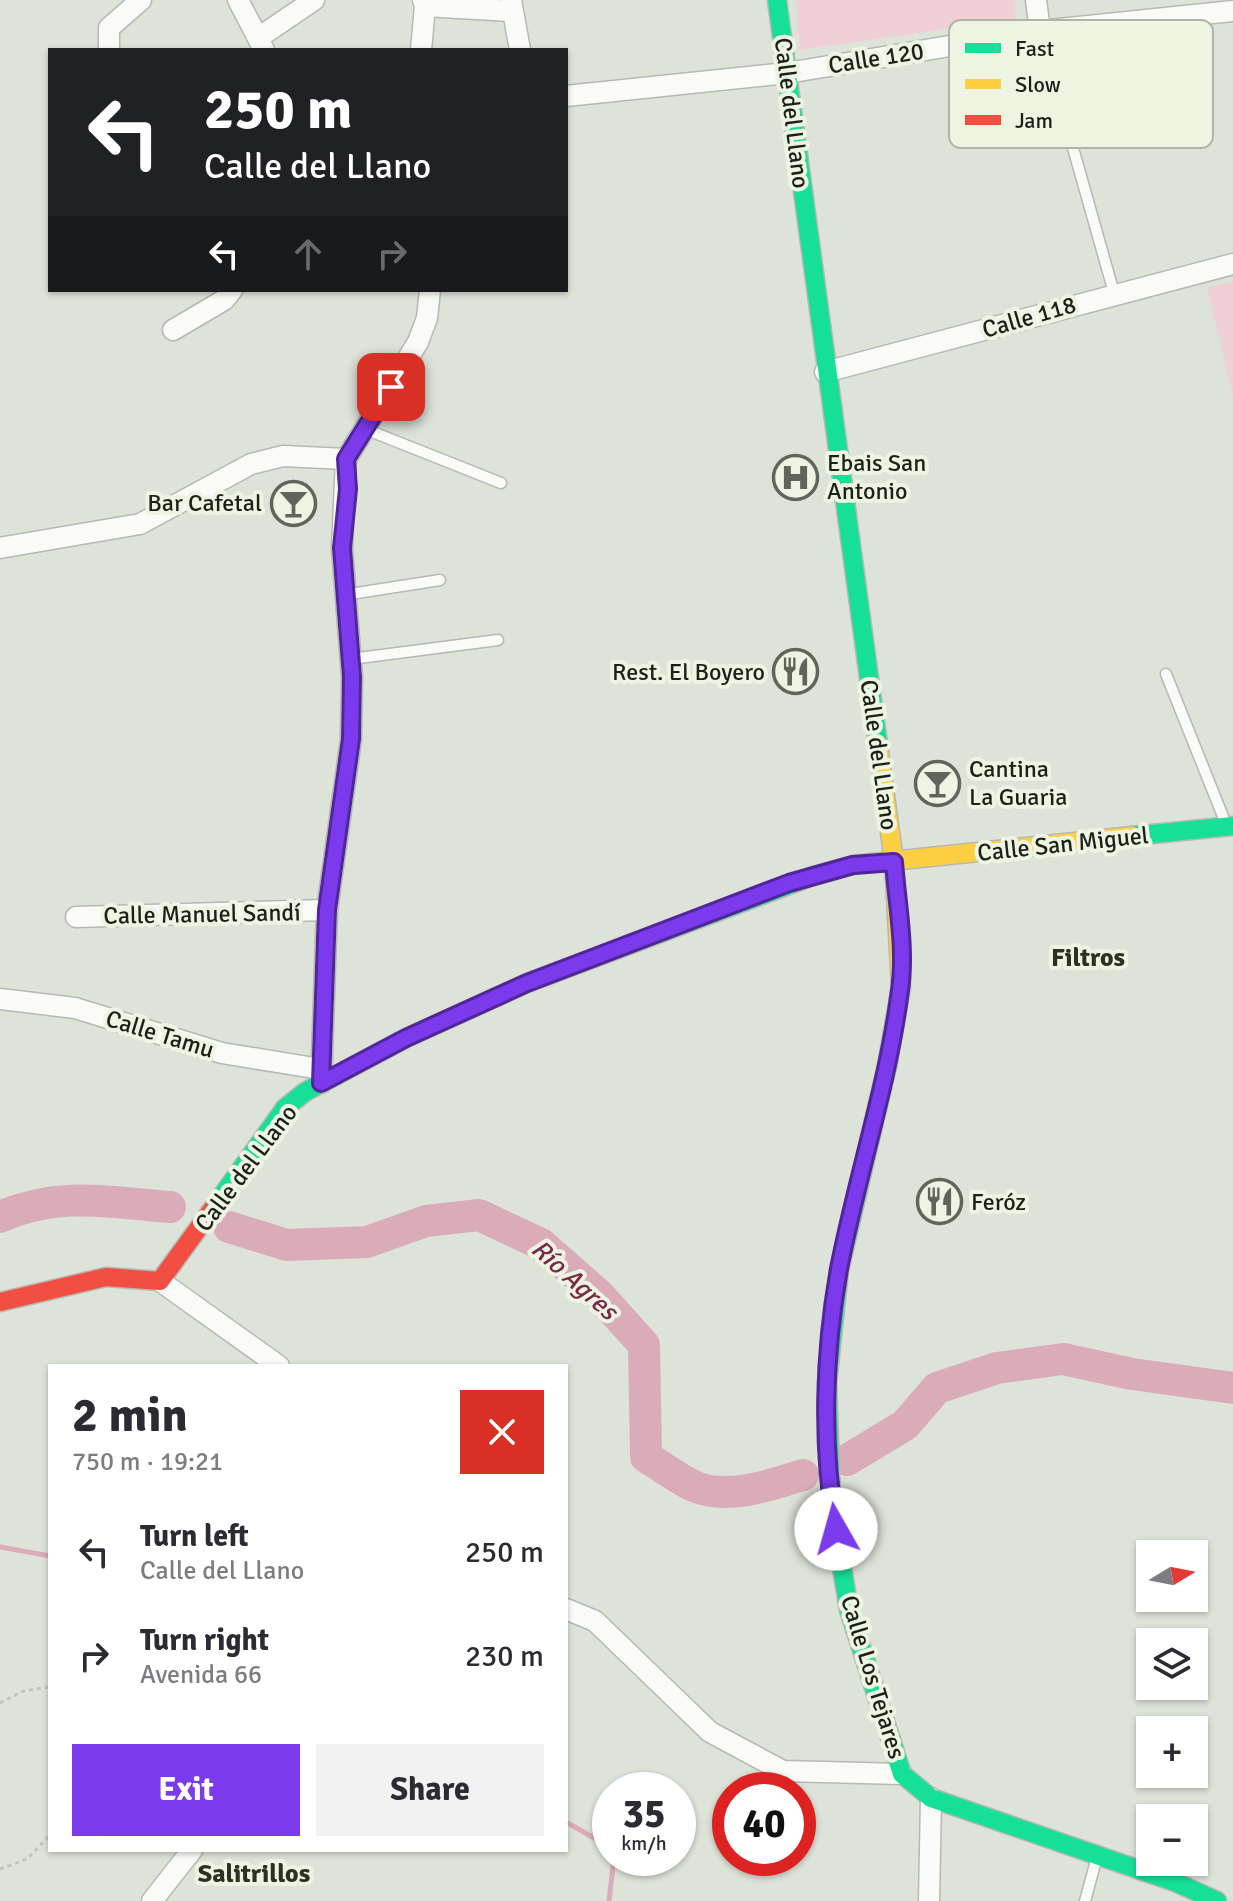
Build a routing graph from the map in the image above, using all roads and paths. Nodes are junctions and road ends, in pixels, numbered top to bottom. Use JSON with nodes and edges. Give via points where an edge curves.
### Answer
{"nodes":[{"id":1,"x":141,"y":0,"type":"edge"},
{"id":2,"x":314,"y":0,"type":"edge"},
{"id":3,"x":777,"y":0,"type":"edge"},
{"id":4,"x":1036,"y":0,"type":"edge"},
{"id":5,"x":244,"y":2,"type":"edge"},
{"id":6,"x":424,"y":3,"type":"edge"},
{"id":7,"x":512,"y":5,"type":"edge"},
{"id":8,"x":1233,"y":11,"type":"edge"},
{"id":9,"x":1039,"y":20,"type":"edge"},
{"id":10,"x":1146,"y":20,"type":"edge"},
{"id":11,"x":261,"y":44,"type":"edge"},
{"id":12,"x":949,"y":46,"type":"edge"},
{"id":13,"x":109,"y":48,"type":"edge"},
{"id":14,"x":421,"y":48,"type":"edge"},
{"id":15,"x":520,"y":48,"type":"edge"},
{"id":16,"x":787,"y":73,"type":"junction"},
{"id":17,"x":568,"y":96,"type":"edge"},
{"id":18,"x":1073,"y":148,"type":"edge"},
{"id":19,"x":1233,"y":264,"type":"edge"},
{"id":20,"x":230,"y":292,"type":"edge"},
{"id":21,"x":430,"y":292,"type":"edge"},
{"id":22,"x":1114,"y":293,"type":"junction"},
{"id":23,"x":173,"y":330,"type":"dead end"},
{"id":24,"x":825,"y":372,"type":"junction"},
{"id":25,"x":363,"y":428,"type":"junction"},
{"id":26,"x":346,"y":459,"type":"junction"},
{"id":27,"x":501,"y":483,"type":"dead end"},
{"id":28,"x":0,"y":548,"type":"edge"},
{"id":29,"x":440,"y":580,"type":"dead end"},
{"id":30,"x":344,"y":595,"type":"junction"},
{"id":31,"x":498,"y":640,"type":"dead end"},
{"id":32,"x":351,"y":659,"type":"junction"},
{"id":33,"x":1166,"y":674,"type":"dead end"},
{"id":34,"x":1230,"y":826,"type":"edge"},
{"id":35,"x":894,"y":862,"type":"junction"},
{"id":36,"x":327,"y":910,"type":"junction"},
{"id":37,"x":76,"y":917,"type":"dead end"},
{"id":38,"x":0,"y":999,"type":"edge"},
{"id":39,"x":321,"y":1076,"type":"junction"},
{"id":40,"x":160,"y":1281,"type":"junction"},
{"id":41,"x":0,"y":1302,"type":"edge"},
{"id":42,"x":276,"y":1364,"type":"edge"},
{"id":43,"x":568,"y":1610,"type":"edge"},
{"id":44,"x":48,"y":1687,"type":"edge"},
{"id":45,"x":0,"y":1703,"type":"edge"},
{"id":46,"x":902,"y":1774,"type":"junction"},
{"id":47,"x":931,"y":1798,"type":"junction"},
{"id":48,"x":48,"y":1837,"type":"edge"},
{"id":49,"x":190,"y":1852,"type":"edge"},
{"id":50,"x":1097,"y":1856,"type":"junction"},
{"id":51,"x":0,"y":1869,"type":"edge"},
{"id":52,"x":152,"y":1901,"type":"edge"},
{"id":53,"x":929,"y":1901,"type":"edge"},
{"id":54,"x":1085,"y":1901,"type":"edge"},
{"id":55,"x":1217,"y":1901,"type":"edge"}],
"edges":[{"from":1,"to":13,"type":"street","via":[[109,28]]},
{"from":2,"to":11,"type":"street"},
{"from":3,"to":16,"type":"main road","name":"Calle del Llano"},
{"from":4,"to":9,"type":"street"},
{"from":5,"to":11,"type":"street"},
{"from":6,"to":7,"type":"street"},
{"from":6,"to":14,"type":"street"},
{"from":7,"to":15,"type":"street"},
{"from":8,"to":10,"type":"street","name":"Calle 120"},
{"from":12,"to":16,"type":"street","name":"Calle 120"},
{"from":16,"to":17,"type":"street","name":"Calle 120"},
{"from":16,"to":24,"type":"main road","name":"Calle del Llano"},
{"from":18,"to":22,"type":"lane"},
{"from":19,"to":22,"type":"street","name":"Calle 118"},
{"from":20,"to":23,"type":"street"},
{"from":21,"to":25,"type":"street","via":[[418,342]]},
{"from":22,"to":24,"type":"street","name":"Calle 118"},
{"from":24,"to":35,"type":"main road","name":"Calle del Llano"},
{"from":25,"to":26,"type":"street"},
{"from":25,"to":27,"type":"lane"},
{"from":26,"to":28,"type":"street","via":[[283,456],[251,464],[140,524]]},
{"from":26,"to":30,"type":"street"},
{"from":29,"to":30,"type":"lane"},
{"from":30,"to":32,"type":"street"},
{"from":31,"to":32,"type":"lane"},
{"from":32,"to":36,"type":"street","via":[[351,739]]},
{"from":33,"to":34,"type":"lane"},
{"from":34,"to":35,"type":"main road","name":"Calle San Miguel"},
{"from":35,"to":39,"type":"main road","name":"Calle del Llano","via":[[853,865],[789,883],[527,983]]},
{"from":35,"to":46,"type":"main road","name":"Calle Los Tejares","via":[[901,987],[883,1090],[839,1270],[827,1383],[831,1502],[849,1610]]},
{"from":36,"to":37,"type":"street","name":"Calle Manuel Sandí"},
{"from":36,"to":39,"type":"street"},
{"from":38,"to":39,"type":"street","name":"Calle Tamu","via":[[75,1008],[222,1053]]},
{"from":39,"to":40,"type":"main road","name":"Calle del Llano","via":[[285,1108]]},
{"from":40,"to":41,"type":"main road","via":[[106,1277]]},
{"from":40,"to":42,"type":"street"},
{"from":43,"to":46,"type":"street","via":[[595,1621],[710,1732],[783,1771]]},
{"from":44,"to":45,"type":"path","via":[[23,1691]]},
{"from":46,"to":47,"type":"main road","name":"Calle Los Tejares"},
{"from":47,"to":50,"type":"main road","name":"Calle Los Tejares"},
{"from":47,"to":53,"type":"street"},
{"from":48,"to":51,"type":"path","via":[[27,1859]]},
{"from":49,"to":52,"type":"street"},
{"from":50,"to":54,"type":"lane"},
{"from":50,"to":55,"type":"main road","name":"Calle Los Tejares"}]}
